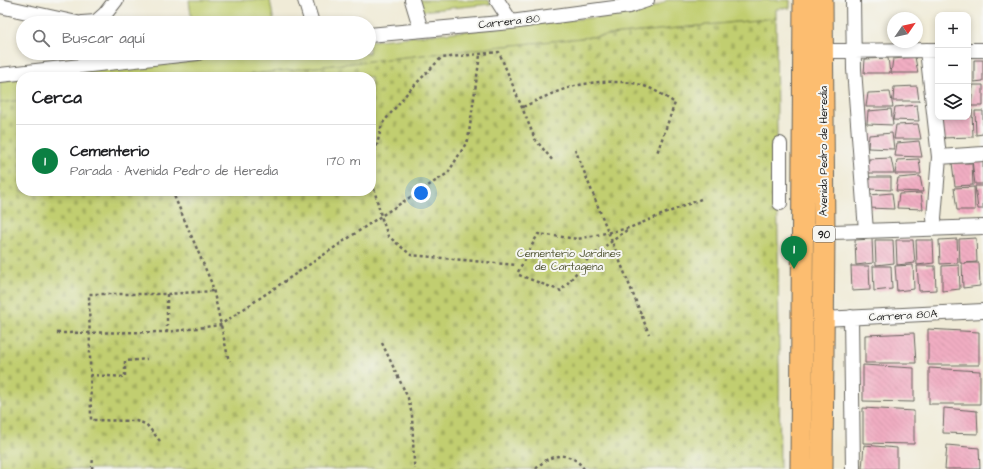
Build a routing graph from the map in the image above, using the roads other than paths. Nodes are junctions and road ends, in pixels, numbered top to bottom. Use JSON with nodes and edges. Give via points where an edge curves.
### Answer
{"nodes":[{"id":1,"x":116,"y":0,"type":"edge"},
{"id":2,"x":305,"y":0,"type":"edge"},
{"id":3,"x":412,"y":0,"type":"edge"},
{"id":4,"x":496,"y":0,"type":"edge"},
{"id":5,"x":647,"y":0,"type":"edge"},
{"id":6,"x":804,"y":0,"type":"edge"},
{"id":7,"x":822,"y":0,"type":"edge"},
{"id":8,"x":853,"y":0,"type":"edge"},
{"id":9,"x":0,"y":6,"type":"edge"},
{"id":10,"x":45,"y":16,"type":"edge"},
{"id":11,"x":101,"y":16,"type":"edge"},
{"id":12,"x":310,"y":16,"type":"edge"},
{"id":13,"x":511,"y":22,"type":"junction"},
{"id":14,"x":421,"y":30,"type":"junction"},
{"id":15,"x":376,"y":34,"type":"edge"},
{"id":16,"x":854,"y":50,"type":"junction"},
{"id":17,"x":933,"y":50,"type":"edge"},
{"id":18,"x":971,"y":50,"type":"edge"},
{"id":19,"x":983,"y":50,"type":"edge"},
{"id":20,"x":823,"y":51,"type":"junction"},
{"id":21,"x":135,"y":60,"type":"edge"},
{"id":22,"x":27,"y":72,"type":"edge"},
{"id":23,"x":16,"y":73,"type":"edge"},
{"id":24,"x":0,"y":75,"type":"edge"},
{"id":25,"x":780,"y":144,"type":"dead end"},
{"id":26,"x":983,"y":154,"type":"edge"},
{"id":27,"x":939,"y":158,"type":"junction"},
{"id":28,"x":780,"y":203,"type":"dead end"},
{"id":29,"x":983,"y":227,"type":"edge"},
{"id":30,"x":935,"y":228,"type":"junction"},
{"id":31,"x":866,"y":231,"type":"junction"},
{"id":32,"x":803,"y":233,"type":"junction"},
{"id":33,"x":824,"y":233,"type":"junction"},
{"id":34,"x":983,"y":311,"type":"edge"},
{"id":35,"x":851,"y":317,"type":"junction"},
{"id":36,"x":823,"y":319,"type":"junction"},
{"id":37,"x":801,"y":469,"type":"edge"},
{"id":38,"x":822,"y":469,"type":"edge"},
{"id":39,"x":853,"y":469,"type":"edge"}],
"edges":[{"from":1,"to":11,"type":"street"},
{"from":2,"to":12,"type":"street"},
{"from":3,"to":14,"type":"street"},
{"from":4,"to":13,"type":"street"},
{"from":5,"to":13,"type":"street","name":"Carrera 80","via":[[629,6]]},
{"from":6,"to":32,"type":"highway","name":"Avenida Pedro de Heredia","number":"90"},
{"from":7,"to":20,"type":"highway","name":"Avenida Pedro de Heredia","number":"90"},
{"from":8,"to":16,"type":"street"},
{"from":9,"to":10,"type":"street"},
{"from":13,"to":14,"type":"street","name":"Carrera 80"},
{"from":14,"to":15,"type":"street","name":"Carrera 80"},
{"from":16,"to":17,"type":"street"},
{"from":16,"to":20,"type":"street"},
{"from":16,"to":31,"type":"street"},
{"from":17,"to":27,"type":"street"},
{"from":18,"to":19,"type":"street"},
{"from":20,"to":33,"type":"highway","name":"Avenida Pedro de Heredia","number":"90"},
{"from":21,"to":22,"type":"street"},
{"from":23,"to":24,"type":"street"},
{"from":25,"to":28,"type":"street"},
{"from":26,"to":27,"type":"street"},
{"from":27,"to":30,"type":"street"},
{"from":29,"to":30,"type":"street"},
{"from":30,"to":31,"type":"street"},
{"from":31,"to":33,"type":"street"},
{"from":32,"to":33,"type":"street"},
{"from":32,"to":37,"type":"highway","name":"Avenida Pedro de Heredia","number":"90"},
{"from":33,"to":36,"type":"highway","name":"Avenida Pedro de Heredia","number":"90"},
{"from":34,"to":35,"type":"street","name":"Carrera 80A"},
{"from":35,"to":36,"type":"street","name":"Carrera 80A"},
{"from":35,"to":39,"type":"street"},
{"from":36,"to":38,"type":"highway","name":"Avenida Pedro de Heredia","number":"90"}]}
